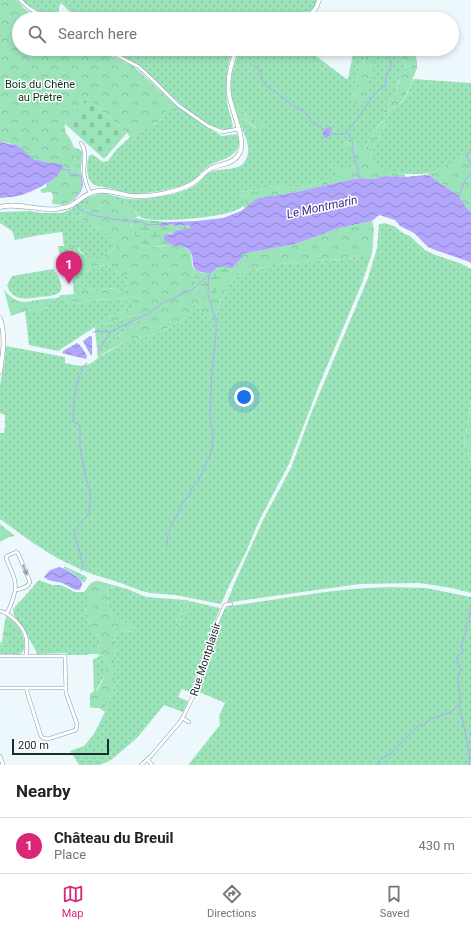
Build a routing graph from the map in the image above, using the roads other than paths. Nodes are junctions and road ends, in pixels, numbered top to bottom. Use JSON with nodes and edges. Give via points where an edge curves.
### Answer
{"nodes":[{"id":1,"x":20,"y":0,"type":"edge"},
{"id":2,"x":319,"y":0,"type":"edge"},
{"id":3,"x":36,"y":12,"type":"edge"},
{"id":4,"x":314,"y":12,"type":"edge"},
{"id":5,"x":118,"y":56,"type":"edge"},
{"id":6,"x":235,"y":56,"type":"edge"},
{"id":7,"x":238,"y":129,"type":"junction"},
{"id":8,"x":81,"y":143,"type":"dead end"},
{"id":9,"x":90,"y":193,"type":"junction"},
{"id":10,"x":0,"y":207,"type":"edge"},
{"id":11,"x":0,"y":318,"type":"edge"},
{"id":12,"x":0,"y":372,"type":"edge"},
{"id":13,"x":15,"y":590,"type":"junction"},
{"id":14,"x":232,"y":604,"type":"dead end"},
{"id":15,"x":0,"y":611,"type":"edge"},
{"id":16,"x":7,"y":613,"type":"junction"},
{"id":17,"x":0,"y":656,"type":"edge"},
{"id":18,"x":26,"y":656,"type":"junction"},
{"id":19,"x":0,"y":688,"type":"edge"},
{"id":20,"x":27,"y":688,"type":"junction"},
{"id":21,"x":66,"y":688,"type":"junction"},
{"id":22,"x":182,"y":718,"type":"junction"},
{"id":23,"x":189,"y":722,"type":"dead end"},
{"id":24,"x":0,"y":756,"type":"edge"},
{"id":25,"x":147,"y":759,"type":"junction"},
{"id":26,"x":3,"y":765,"type":"edge"},
{"id":27,"x":141,"y":765,"type":"edge"},
{"id":28,"x":152,"y":765,"type":"edge"}],
"edges":[{"from":1,"to":3,"type":"street"},
{"from":2,"to":4,"type":"street"},
{"from":5,"to":7,"type":"street","via":[[146,73],[178,105],[208,126],[222,132]]},
{"from":6,"to":7,"type":"street","via":[[228,88]]},
{"from":7,"to":9,"type":"street","via":[[242,146],[238,156],[228,164],[209,170],[184,188],[136,196],[102,190]]},
{"from":8,"to":9,"type":"street","via":[[85,150],[85,179]]},
{"from":9,"to":10,"type":"street","via":[[74,204],[58,209]]},
{"from":11,"to":12,"type":"street","via":[[4,344]]},
{"from":13,"to":13,"type":"street","one_way":true,"via":[[15,582],[6,558],[16,552],[30,582],[29,585]]},
{"from":13,"to":16,"type":"street"},
{"from":14,"to":22,"type":"street","name":"Rue Montplaisir","via":[[224,605],[202,662],[198,685]]},
{"from":15,"to":16,"type":"street"},
{"from":16,"to":18,"type":"street","via":[[18,623],[25,635]]},
{"from":17,"to":18,"type":"street"},
{"from":18,"to":21,"type":"street","via":[[65,656]]},
{"from":19,"to":20,"type":"street"},
{"from":20,"to":21,"type":"street"},
{"from":20,"to":21,"type":"street","via":[[41,736],[46,739],[76,730],[77,724]]},
{"from":22,"to":23,"type":"street"},
{"from":22,"to":25,"type":"street","name":"Rue Montplaisir"},
{"from":24,"to":26,"type":"street"},
{"from":25,"to":27,"type":"street","name":"Rue Montplaisir"},
{"from":25,"to":28,"type":"street"}]}
